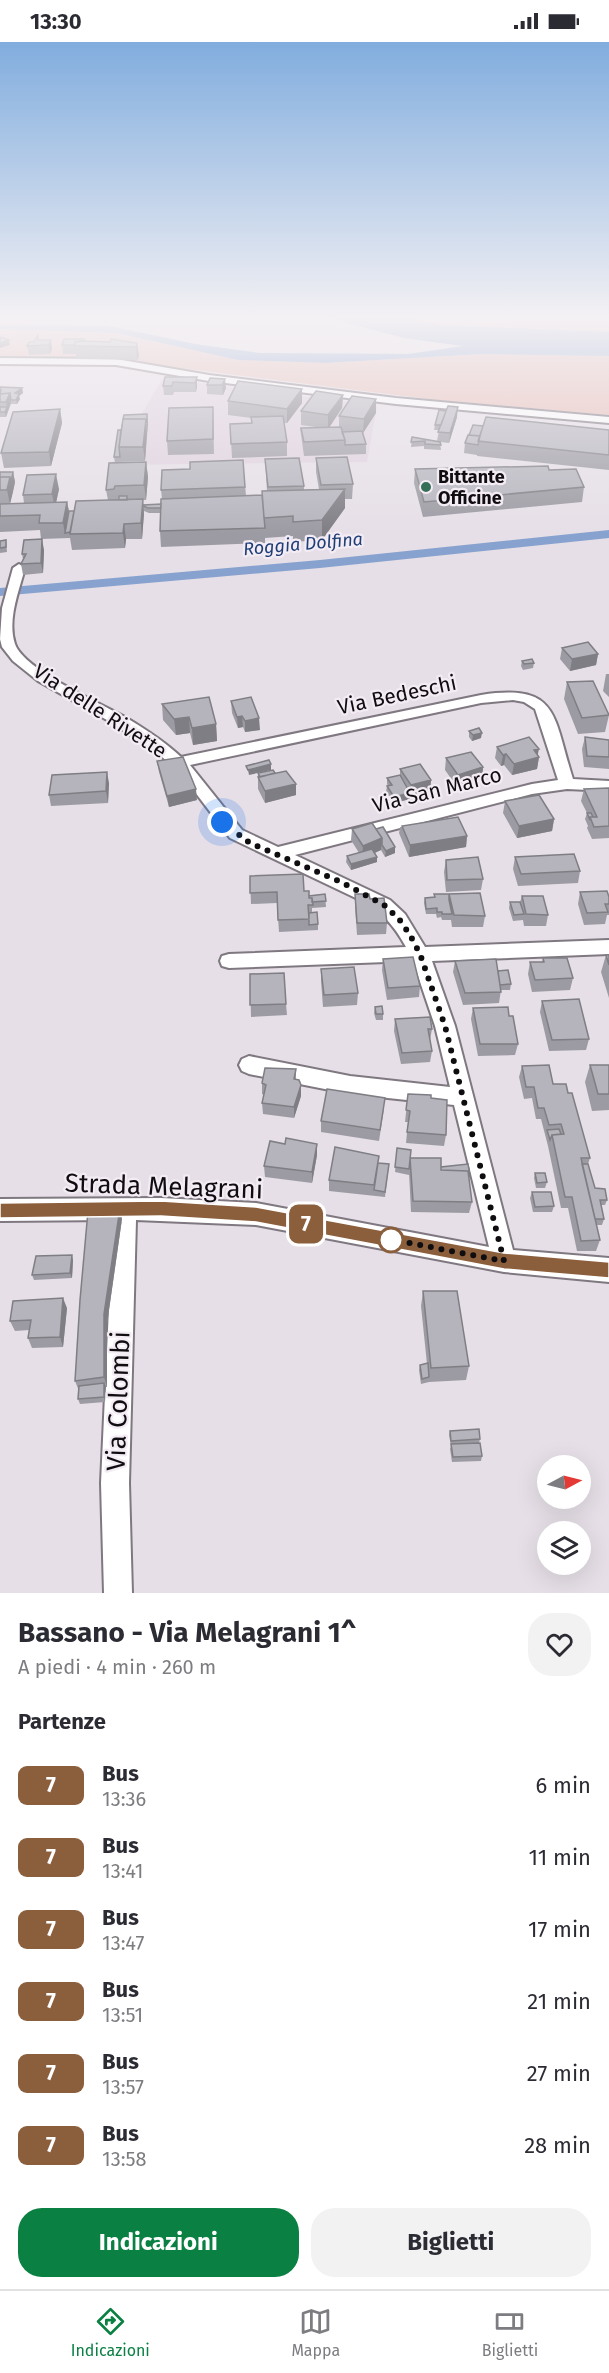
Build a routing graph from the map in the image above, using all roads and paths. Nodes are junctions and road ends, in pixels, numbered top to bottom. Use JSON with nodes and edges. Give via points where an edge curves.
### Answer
{"nodes":[{"id":1,"x":302,"y":389,"type":"edge"},
{"id":2,"x":609,"y":420,"type":"edge"},
{"id":3,"x":19,"y":568,"type":"edge"},
{"id":4,"x":179,"y":762,"type":"junction"},
{"id":5,"x":567,"y":784,"type":"junction"},
{"id":6,"x":609,"y":786,"type":"edge"},
{"id":7,"x":278,"y":853,"type":"junction"},
{"id":8,"x":609,"y":947,"type":"edge"},
{"id":9,"x":420,"y":954,"type":"junction"},
{"id":10,"x":229,"y":961,"type":"dead end"},
{"id":11,"x":249,"y":1065,"type":"dead end"},
{"id":12,"x":463,"y":1097,"type":"junction"},
{"id":13,"x":0,"y":1210,"type":"edge"},
{"id":14,"x":125,"y":1210,"type":"junction"},
{"id":15,"x":504,"y":1261,"type":"junction"},
{"id":16,"x":609,"y":1270,"type":"edge"},
{"id":17,"x":118,"y":1593,"type":"edge"}],
"edges":[{"from":1,"to":2,"type":"street"},
{"from":3,"to":4,"type":"street","name":"Via delle Rivette","via":[[3,624],[9,648],[51,682],[132,728]]},
{"from":4,"to":5,"type":"street","name":"Via Bedeschi","via":[[511,696],[535,700],[543,707]]},
{"from":4,"to":7,"type":"street","name":"Via delle Rivette","via":[[213,803],[222,822],[250,843]]},
{"from":5,"to":6,"type":"street","name":"Via San Marco"},
{"from":5,"to":7,"type":"street","name":"Via San Marco","via":[[532,789]]},
{"from":7,"to":9,"type":"street","name":"Via delle Rivette","via":[[384,905],[399,919]]},
{"from":8,"to":9,"type":"street"},
{"from":9,"to":10,"type":"street"},
{"from":9,"to":12,"type":"street","name":"Via delle Rivette","via":[[445,1026]]},
{"from":11,"to":12,"type":"street","via":[[350,1085]]},
{"from":12,"to":15,"type":"street","name":"Via delle Rivette"},
{"from":13,"to":14,"type":"street","name":"Strada Melagrani"},
{"from":14,"to":15,"type":"street","name":"Strada Melagrani","via":[[256,1214]]},
{"from":14,"to":17,"type":"street","name":"Via Colombi","via":[[115,1483]]},
{"from":15,"to":16,"type":"street","name":"Strada Melagrani"}]}
